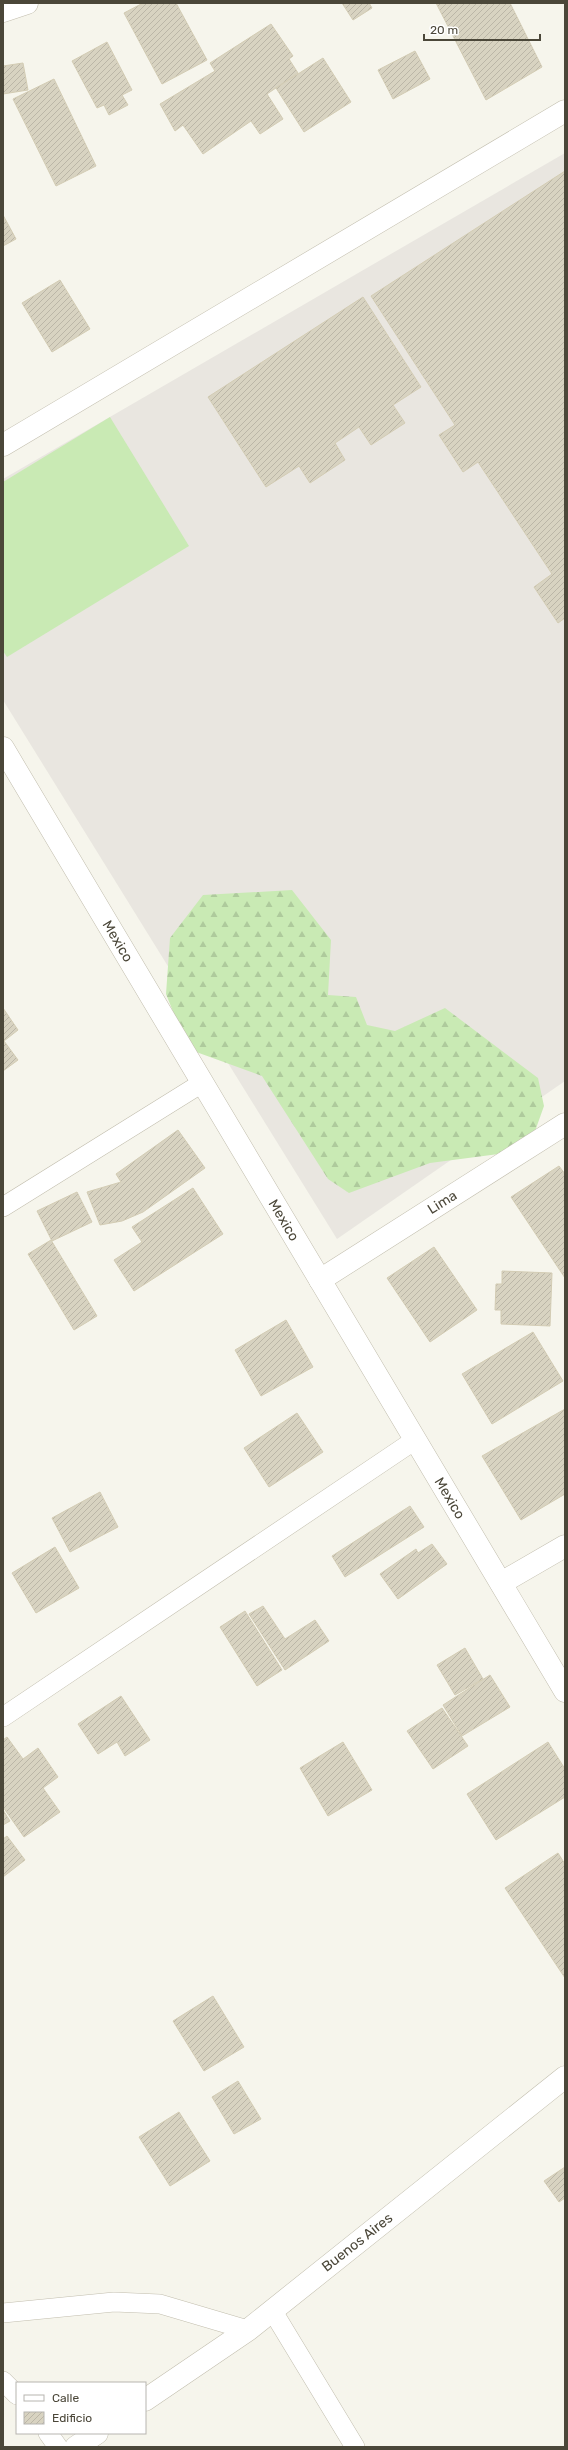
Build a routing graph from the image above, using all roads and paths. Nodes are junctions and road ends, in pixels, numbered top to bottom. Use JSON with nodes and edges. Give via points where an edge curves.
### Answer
{"nodes":[{"id":1,"x":27,"y":3,"type":"edge"},
{"id":2,"x":3,"y":11,"type":"edge"},
{"id":3,"x":565,"y":111,"type":"edge"},
{"id":4,"x":3,"y":445,"type":"edge"},
{"id":5,"x":3,"y":748,"type":"edge"},
{"id":6,"x":202,"y":1083,"type":"junction"},
{"id":7,"x":565,"y":1124,"type":"edge"},
{"id":8,"x":3,"y":1207,"type":"edge"},
{"id":9,"x":320,"y":1280,"type":"junction"},
{"id":10,"x":415,"y":1440,"type":"junction"},
{"id":11,"x":565,"y":1546,"type":"edge"},
{"id":12,"x":501,"y":1583,"type":"junction"},
{"id":13,"x":565,"y":1691,"type":"edge"},
{"id":14,"x":3,"y":1717,"type":"edge"},
{"id":15,"x":565,"y":2077,"type":"edge"},
{"id":16,"x":272,"y":2310,"type":"junction"},
{"id":17,"x":3,"y":2313,"type":"edge"},
{"id":18,"x":248,"y":2330,"type":"junction"},
{"id":19,"x":3,"y":2381,"type":"edge"},
{"id":20,"x":16,"y":2394,"type":"edge"},
{"id":21,"x":146,"y":2399,"type":"edge"},
{"id":22,"x":49,"y":2434,"type":"edge"},
{"id":23,"x":96,"y":2434,"type":"edge"},
{"id":24,"x":58,"y":2447,"type":"edge"},
{"id":25,"x":76,"y":2447,"type":"edge"},
{"id":26,"x":355,"y":2447,"type":"edge"}],
"edges":[{"from":1,"to":2,"type":"street"},
{"from":3,"to":4,"type":"street"},
{"from":5,"to":6,"type":"street","name":"Mexico"},
{"from":6,"to":8,"type":"lane"},
{"from":6,"to":9,"type":"street","name":"Mexico"},
{"from":7,"to":9,"type":"street","name":"Lima"},
{"from":9,"to":10,"type":"street","name":"Mexico"},
{"from":10,"to":12,"type":"street","name":"Mexico"},
{"from":10,"to":14,"type":"lane"},
{"from":11,"to":12,"type":"street"},
{"from":12,"to":13,"type":"street","name":"Mexico"},
{"from":15,"to":16,"type":"street","name":"Buenos Aires"},
{"from":16,"to":18,"type":"street","name":"Buenos Aires"},
{"from":16,"to":26,"type":"lane"},
{"from":17,"to":18,"type":"lane","via":[[114,2302],[160,2304]]},
{"from":18,"to":21,"type":"street","name":"Buenos Aires"},
{"from":19,"to":20,"type":"lane"},
{"from":22,"to":24,"type":"lane"},
{"from":23,"to":25,"type":"street"}]}
